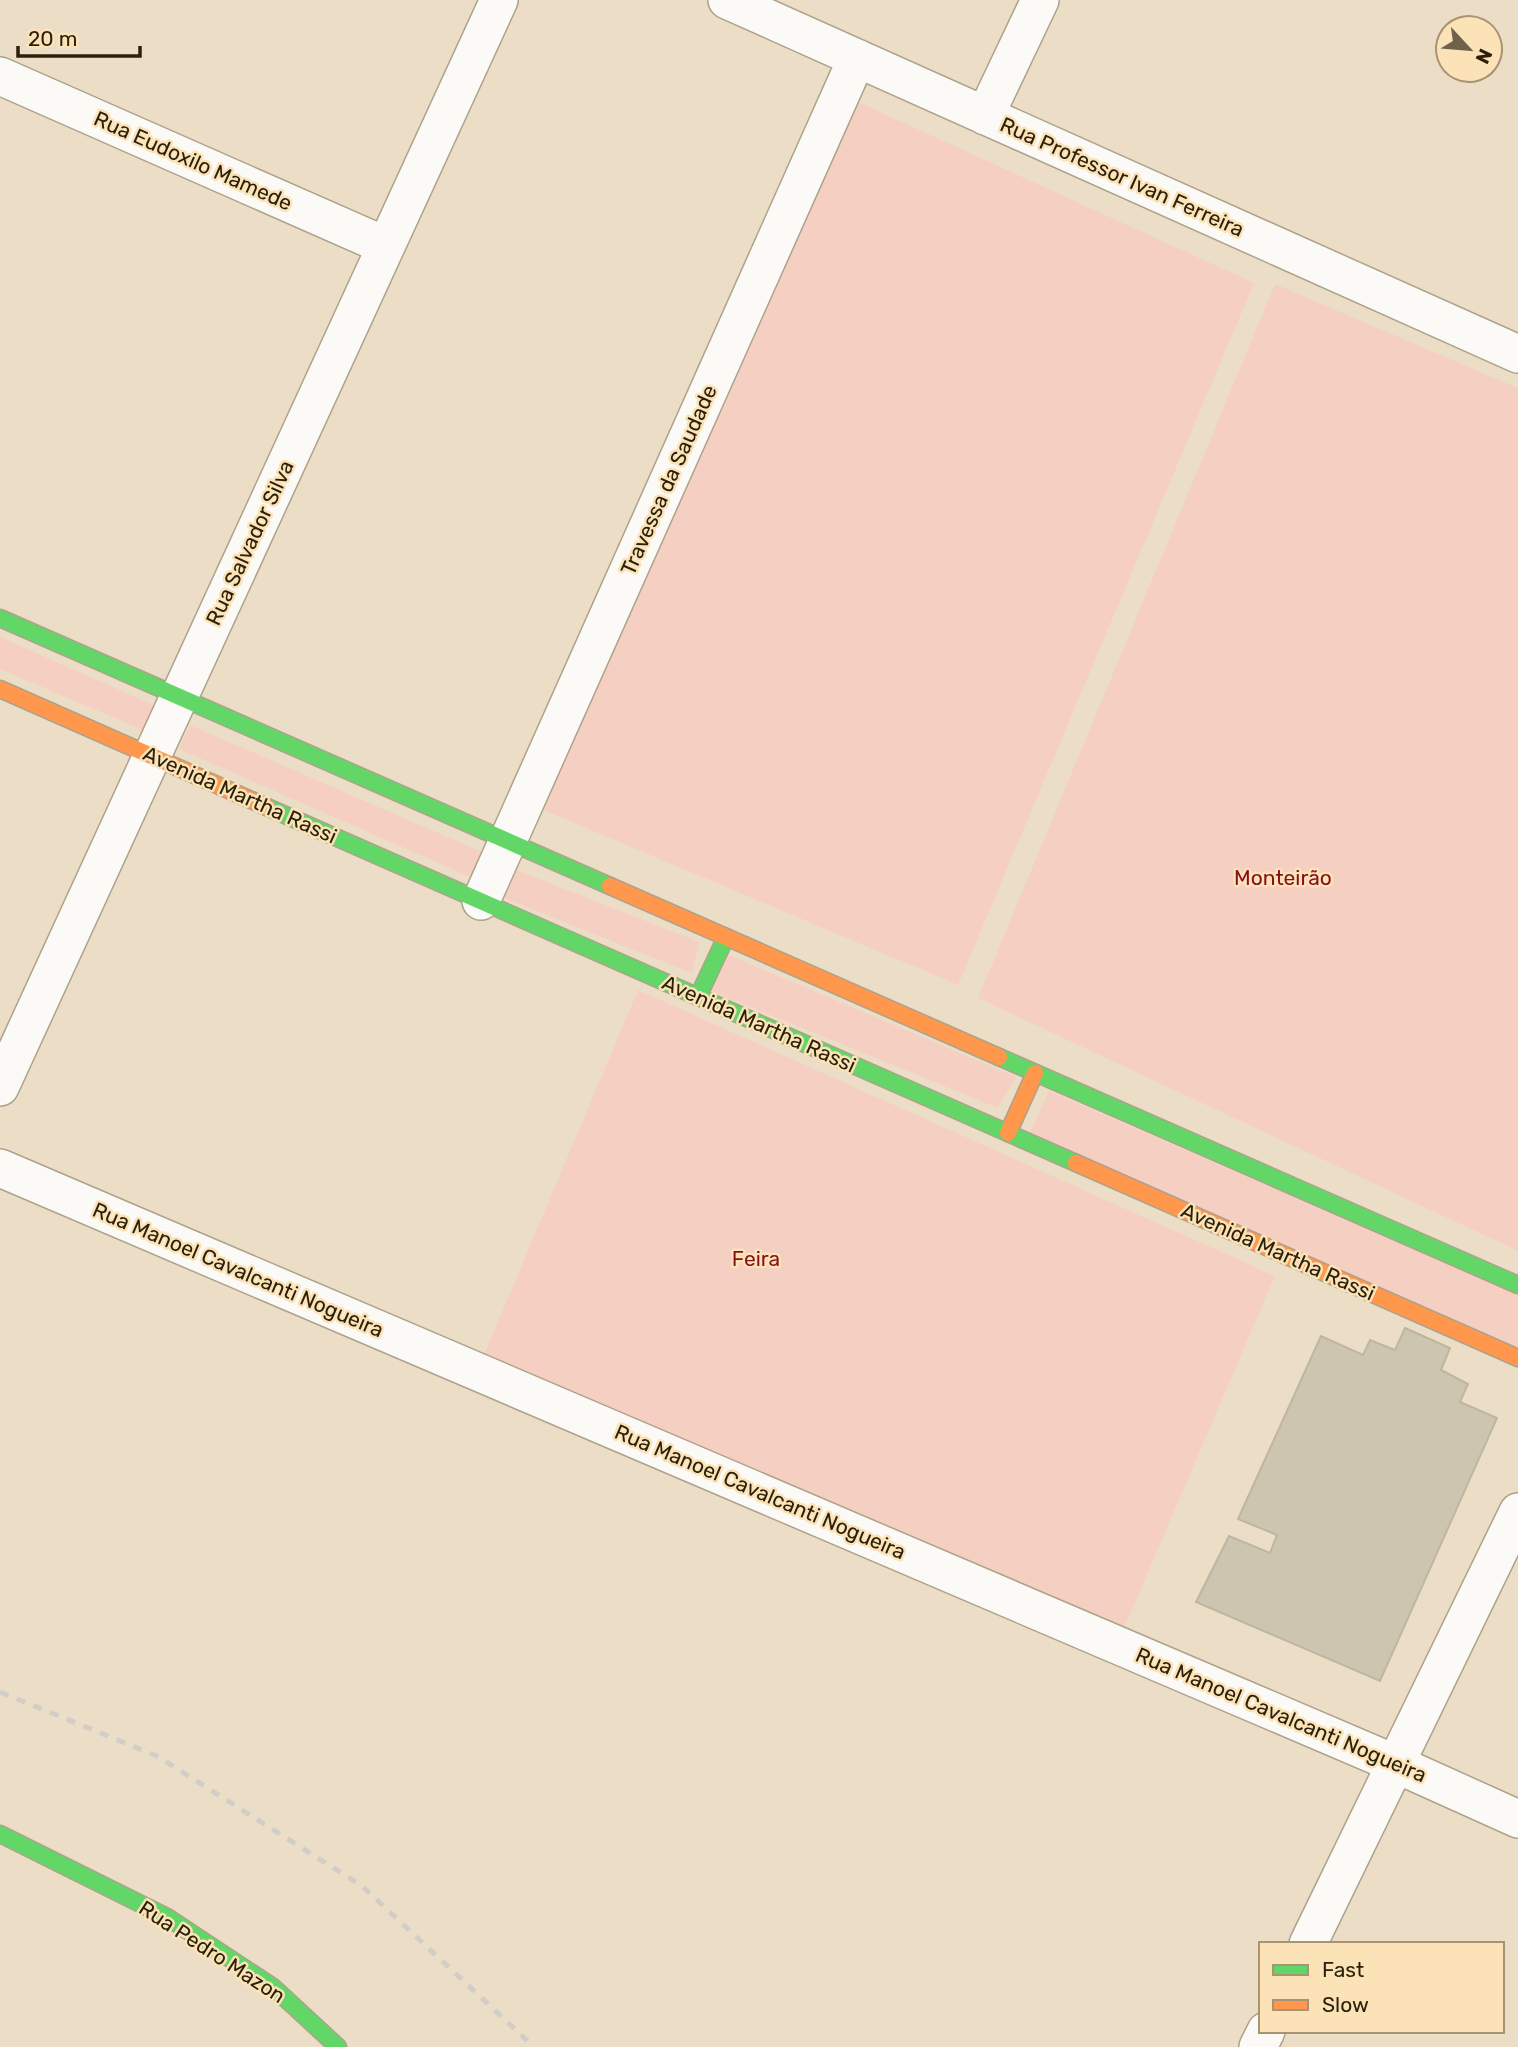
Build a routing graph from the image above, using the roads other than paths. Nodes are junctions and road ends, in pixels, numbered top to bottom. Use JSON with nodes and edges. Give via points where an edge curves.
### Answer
{"nodes":[{"id":1,"x":499,"y":0,"type":"edge"},
{"id":2,"x":727,"y":0,"type":"edge"},
{"id":3,"x":1040,"y":0,"type":"edge"},
{"id":4,"x":857,"y":58,"type":"junction"},
{"id":5,"x":0,"y":76,"type":"edge"},
{"id":6,"x":985,"y":116,"type":"junction"},
{"id":7,"x":386,"y":246,"type":"junction"},
{"id":8,"x":1518,"y":354,"type":"edge"},
{"id":9,"x":0,"y":618,"type":"edge"},
{"id":10,"x":0,"y":690,"type":"edge"},
{"id":11,"x":179,"y":697,"type":"junction"},
{"id":12,"x":152,"y":756,"type":"junction"},
{"id":13,"x":508,"y":842,"type":"junction"},
{"id":14,"x":481,"y":901,"type":"junction"},
{"id":15,"x":726,"y":937,"type":"junction"},
{"id":16,"x":698,"y":997,"type":"junction"},
{"id":17,"x":1035,"y":1073,"type":"junction"},
{"id":18,"x":0,"y":1087,"type":"edge"},
{"id":19,"x":1008,"y":1133,"type":"junction"},
{"id":20,"x":0,"y":1168,"type":"edge"},
{"id":21,"x":1518,"y":1285,"type":"edge"},
{"id":22,"x":1518,"y":1357,"type":"edge"},
{"id":23,"x":1518,"y":1512,"type":"edge"},
{"id":24,"x":1396,"y":1764,"type":"junction"},
{"id":25,"x":1518,"y":1819,"type":"edge"},
{"id":26,"x":0,"y":1834,"type":"edge"},
{"id":27,"x":1309,"y":1942,"type":"edge"},
{"id":28,"x":338,"y":2047,"type":"edge"}],
"edges":[{"from":1,"to":7,"type":"street","name":"Rua Salvador Silva"},
{"from":2,"to":4,"type":"street","name":"Rua Professor Ivan Ferreira"},
{"from":3,"to":6,"type":"street"},
{"from":4,"to":6,"type":"street","name":"Rua Professor Ivan Ferreira"},
{"from":4,"to":13,"type":"street","name":"Travessa da Saudade"},
{"from":5,"to":7,"type":"street","name":"Rua Eudoxilo Mamede"},
{"from":6,"to":8,"type":"street","name":"Rua Professor Ivan Ferreira"},
{"from":7,"to":11,"type":"street","name":"Rua Salvador Silva"},
{"from":9,"to":11,"type":"street"},
{"from":10,"to":12,"type":"street","name":"Avenida Martha Rassi"},
{"from":11,"to":12,"type":"street","name":"Rua Salvador Silva"},
{"from":11,"to":13,"type":"street"},
{"from":12,"to":14,"type":"street","name":"Avenida Martha Rassi"},
{"from":12,"to":18,"type":"street","name":"Rua Salvador Silva"},
{"from":13,"to":14,"type":"street","name":"Travessa da Saudade"},
{"from":13,"to":15,"type":"street"},
{"from":14,"to":16,"type":"street","name":"Avenida Martha Rassi"},
{"from":15,"to":16,"type":"street"},
{"from":15,"to":17,"type":"street"},
{"from":16,"to":19,"type":"street","name":"Avenida Martha Rassi"},
{"from":17,"to":19,"type":"street"},
{"from":17,"to":21,"type":"street"},
{"from":19,"to":22,"type":"street","name":"Avenida Martha Rassi"},
{"from":20,"to":24,"type":"street","name":"Rua Manoel Cavalcanti Nogueira"},
{"from":23,"to":24,"type":"street"},
{"from":24,"to":25,"type":"street","name":"Rua Manoel Cavalcanti Nogueira"},
{"from":24,"to":27,"type":"street"},
{"from":26,"to":28,"type":"street","name":"Rua Pedro Mazon","via":[[167,1917],[273,1987]]}]}
